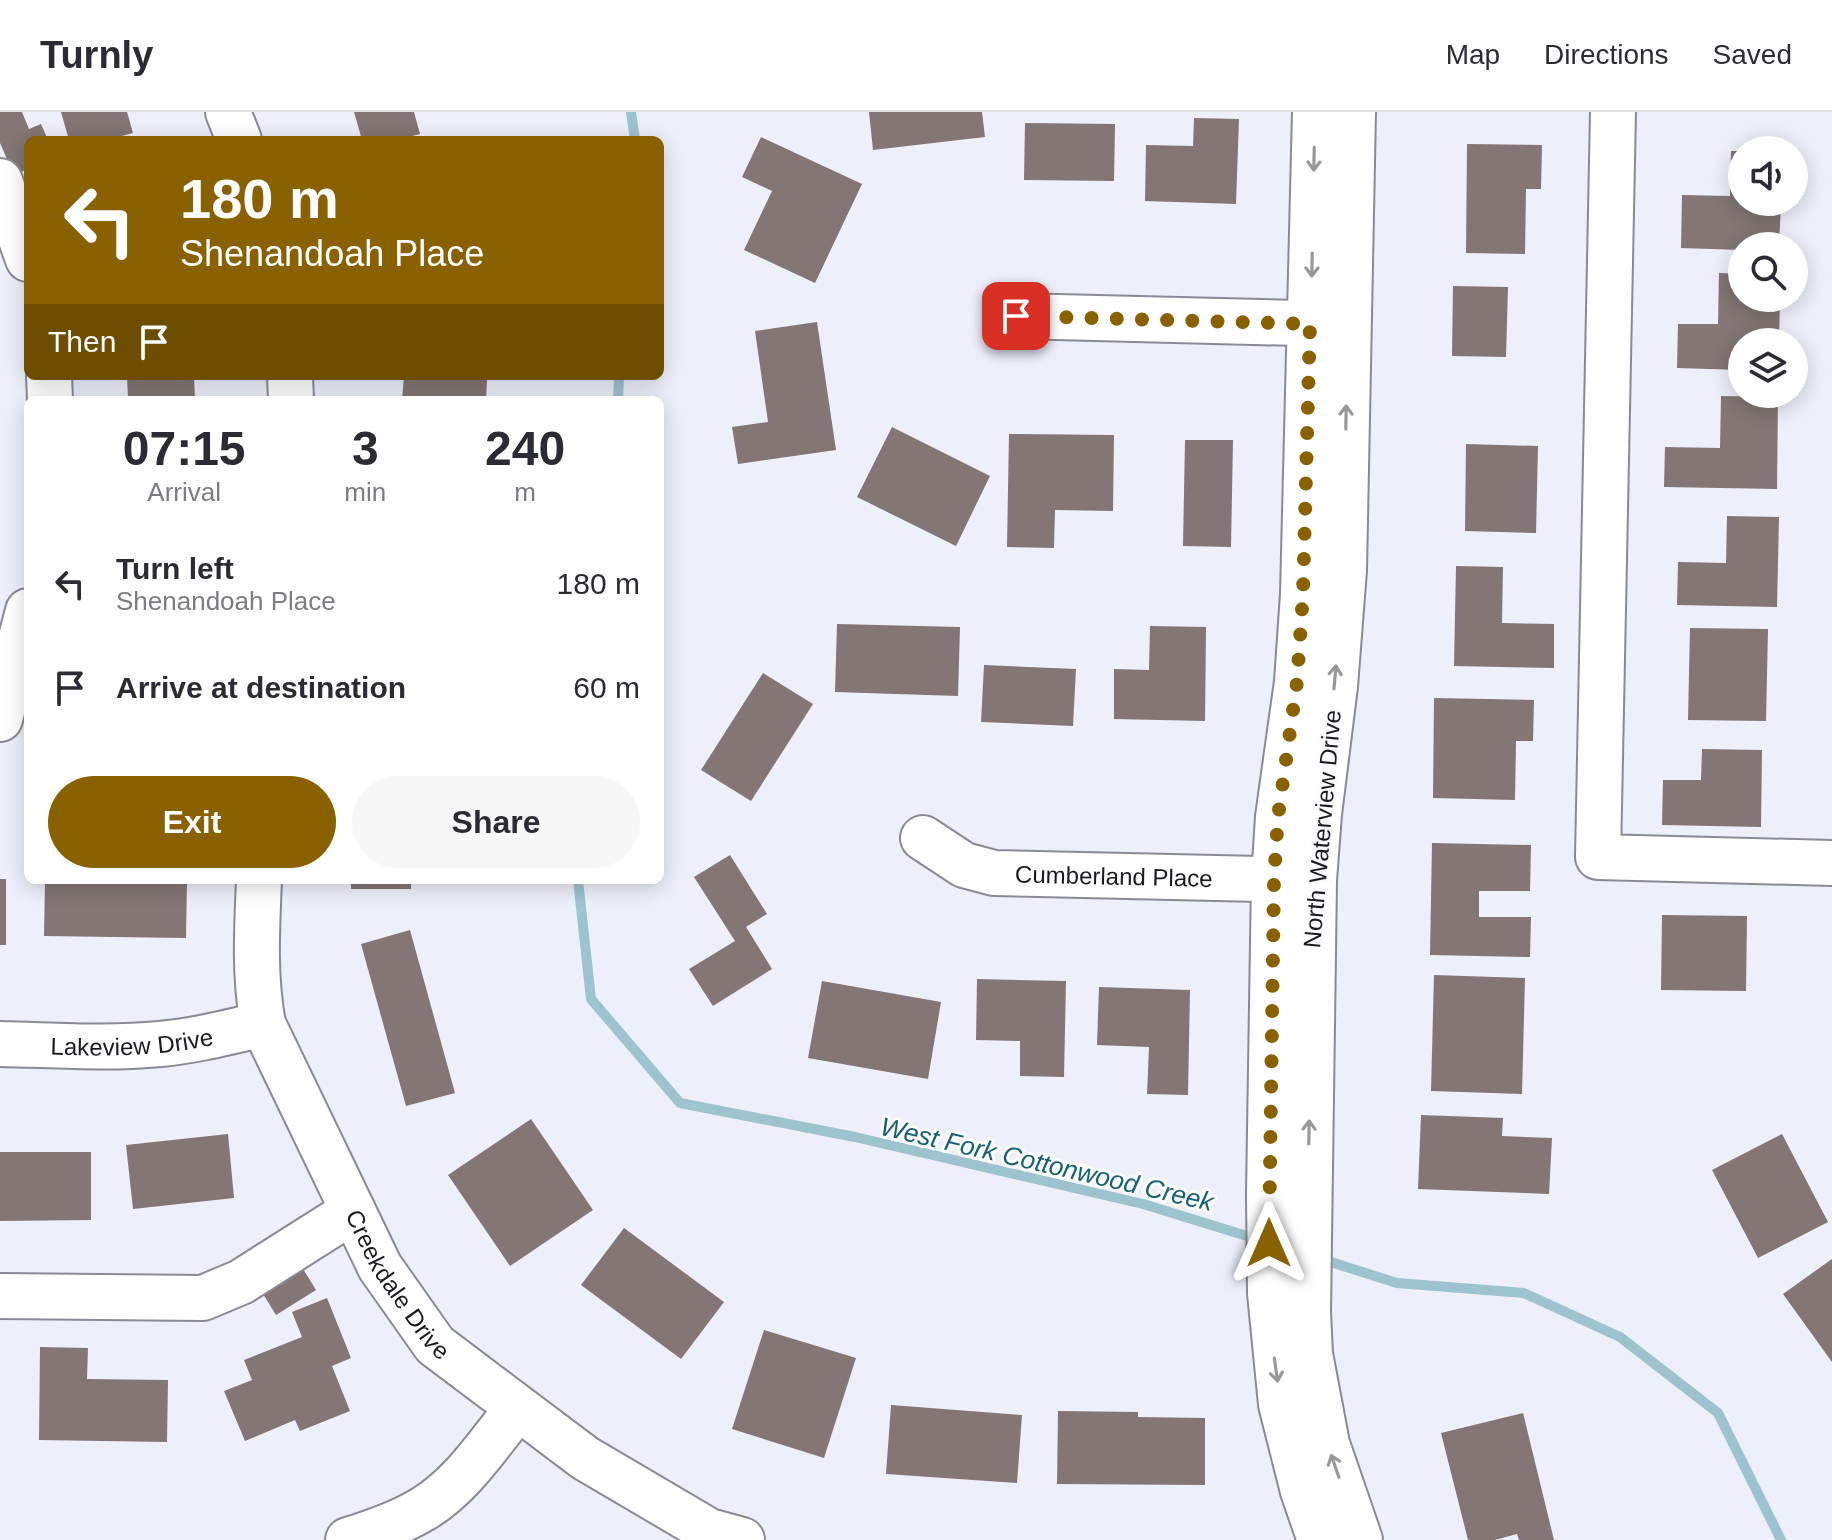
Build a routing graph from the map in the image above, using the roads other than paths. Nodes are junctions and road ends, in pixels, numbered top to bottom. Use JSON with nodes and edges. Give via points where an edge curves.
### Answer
{"nodes":[{"id":1,"x":228,"y":112,"type":"edge"},
{"id":2,"x":1315,"y":112,"type":"edge"},
{"id":3,"x":1353,"y":112,"type":"edge"},
{"id":4,"x":1613,"y":112,"type":"edge"},
{"id":5,"x":237,"y":136,"type":"edge"},
{"id":6,"x":0,"y":181,"type":"edge"},
{"id":7,"x":24,"y":248,"type":"edge"},
{"id":8,"x":1016,"y":316,"type":"dead end"},
{"id":9,"x":1329,"y":324,"type":"junction"},
{"id":10,"x":24,"y":626,"type":"edge"},
{"id":11,"x":0,"y":719,"type":"edge"},
{"id":12,"x":923,"y":838,"type":"dead end"},
{"id":13,"x":1832,"y":863,"type":"edge"},
{"id":14,"x":1294,"y":880,"type":"junction"},
{"id":15,"x":259,"y":884,"type":"edge"},
{"id":16,"x":263,"y":1024,"type":"junction"},
{"id":17,"x":0,"y":1044,"type":"edge"},
{"id":18,"x":353,"y":1211,"type":"junction"},
{"id":19,"x":0,"y":1296,"type":"edge"},
{"id":20,"x":1289,"y":1302,"type":"junction"},
{"id":21,"x":517,"y":1409,"type":"junction"},
{"id":22,"x":348,"y":1540,"type":"edge"},
{"id":23,"x":742,"y":1540,"type":"edge"},
{"id":24,"x":1320,"y":1540,"type":"edge"},
{"id":25,"x":1360,"y":1540,"type":"edge"}],
"edges":[{"from":1,"to":5,"type":"street"},
{"from":2,"to":9,"type":"street","name":"North Waterview Drive","one_way":true},
{"from":3,"to":9,"type":"street","name":"North Waterview Drive"},
{"from":4,"to":13,"type":"street","via":[[1598,857]]},
{"from":6,"to":7,"type":"street"},
{"from":8,"to":9,"type":"street"},
{"from":9,"to":14,"type":"street","name":"North Waterview Drive","via":[[1297,682],[1278,817]]},
{"from":10,"to":11,"type":"street"},
{"from":12,"to":14,"type":"street","name":"Cumberland Place","via":[[964,865],[994,873]]},
{"from":14,"to":20,"type":"street","name":"North Waterview Drive"},
{"from":15,"to":16,"type":"street","name":"Creekdale Drive","via":[[257,990]]},
{"from":16,"to":17,"type":"street","name":"Lakeview Drive","via":[[161,1044]]},
{"from":16,"to":18,"type":"street","name":"Creekdale Drive"},
{"from":18,"to":19,"type":"street","via":[[241,1282],[203,1298]]},
{"from":18,"to":21,"type":"street","name":"Creekdale Drive","via":[[380,1267],[435,1345]]},
{"from":20,"to":24,"type":"street","name":"North Waterview Drive","one_way":true,"via":[[1281,1404]]},
{"from":25,"to":20,"type":"street","name":"North Waterview Drive","one_way":true,"via":[[1327,1444],[1310,1354]]},
{"from":21,"to":22,"type":"street","via":[[462,1476],[425,1508]]},
{"from":21,"to":23,"type":"street","name":"Creekdale Drive","via":[[585,1458],[709,1531]]}]}
